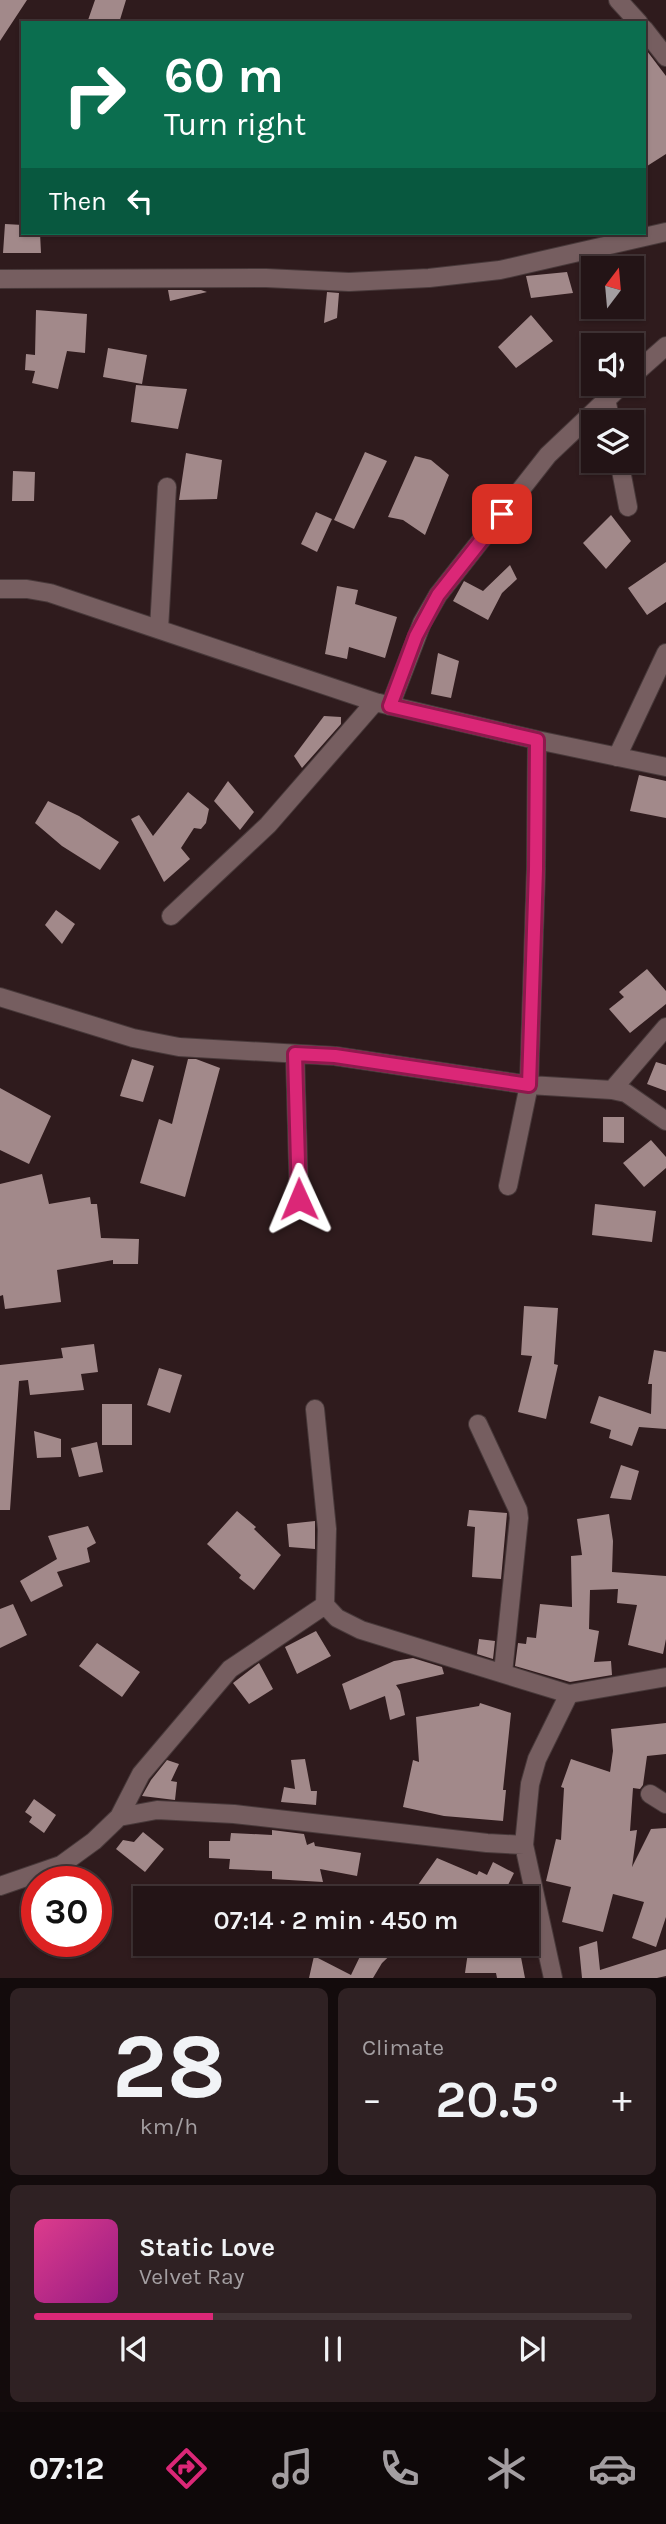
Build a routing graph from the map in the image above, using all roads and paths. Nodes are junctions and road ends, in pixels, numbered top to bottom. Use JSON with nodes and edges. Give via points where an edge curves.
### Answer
{"nodes":[{"id":1,"x":618,"y":0,"type":"edge"},
{"id":2,"x":637,"y":21,"type":"edge"},
{"id":3,"x":646,"y":32,"type":"edge"},
{"id":4,"x":666,"y":57,"type":"edge"},
{"id":5,"x":666,"y":232,"type":"edge"},
{"id":6,"x":0,"y":279,"type":"edge"},
{"id":7,"x":666,"y":346,"type":"edge"},
{"id":8,"x":644,"y":365,"type":"edge"},
{"id":9,"x":609,"y":396,"type":"edge"},
{"id":10,"x":606,"y":399,"type":"junction"},
{"id":11,"x":608,"y":410,"type":"edge"},
{"id":12,"x":621,"y":473,"type":"edge"},
{"id":13,"x":167,"y":487,"type":"dead end"},
{"id":14,"x":628,"y":507,"type":"dead end"},
{"id":15,"x":0,"y":589,"type":"edge"},
{"id":16,"x":159,"y":629,"type":"junction"},
{"id":17,"x":666,"y":653,"type":"edge"},
{"id":18,"x":383,"y":704,"type":"junction"},
{"id":19,"x":537,"y":740,"type":"junction"},
{"id":20,"x":617,"y":757,"type":"junction"},
{"id":21,"x":666,"y":767,"type":"edge"},
{"id":22,"x":171,"y":915,"type":"dead end"},
{"id":23,"x":0,"y":997,"type":"edge"},
{"id":24,"x":666,"y":1027,"type":"edge"},
{"id":25,"x":295,"y":1054,"type":"junction"},
{"id":26,"x":529,"y":1085,"type":"junction"},
{"id":27,"x":612,"y":1090,"type":"junction"},
{"id":28,"x":666,"y":1121,"type":"edge"},
{"id":29,"x":508,"y":1186,"type":"dead end"},
{"id":30,"x":299,"y":1199,"type":"dead end"},
{"id":31,"x":315,"y":1409,"type":"dead end"},
{"id":32,"x":478,"y":1424,"type":"dead end"},
{"id":33,"x":325,"y":1605,"type":"junction"},
{"id":34,"x":503,"y":1673,"type":"junction"},
{"id":35,"x":666,"y":1676,"type":"edge"},
{"id":36,"x":569,"y":1694,"type":"junction"},
{"id":37,"x":119,"y":1816,"type":"junction"},
{"id":38,"x":524,"y":1845,"type":"junction"},
{"id":39,"x":0,"y":1886,"type":"edge"},
{"id":40,"x":553,"y":1978,"type":"edge"}],
"edges":[{"from":1,"to":2,"type":"street"},
{"from":3,"to":4,"type":"street"},
{"from":5,"to":6,"type":"street","via":[[500,270],[429,278],[349,282]]},
{"from":7,"to":8,"type":"street"},
{"from":9,"to":10,"type":"street"},
{"from":10,"to":11,"type":"street"},
{"from":10,"to":18,"type":"street","via":[[548,455],[438,595]]},
{"from":12,"to":14,"type":"street"},
{"from":13,"to":16,"type":"street"},
{"from":15,"to":16,"type":"street","via":[[50,593]]},
{"from":16,"to":18,"type":"street"},
{"from":17,"to":20,"type":"street"},
{"from":18,"to":19,"type":"street"},
{"from":18,"to":22,"type":"street","via":[[268,825]]},
{"from":19,"to":20,"type":"street"},
{"from":19,"to":26,"type":"street"},
{"from":20,"to":21,"type":"street"},
{"from":23,"to":25,"type":"street","via":[[179,1048]]},
{"from":24,"to":27,"type":"street"},
{"from":25,"to":26,"type":"street"},
{"from":25,"to":30,"type":"street"},
{"from":26,"to":27,"type":"street"},
{"from":26,"to":29,"type":"street"},
{"from":27,"to":28,"type":"street","via":[[626,1093]]},
{"from":31,"to":33,"type":"street","via":[[327,1529]]},
{"from":32,"to":34,"type":"street","via":[[519,1518]]},
{"from":33,"to":34,"type":"street","via":[[337,1618],[361,1630]]},
{"from":33,"to":37,"type":"street","via":[[230,1669],[141,1774]]},
{"from":34,"to":36,"type":"street"},
{"from":35,"to":36,"type":"street"},
{"from":36,"to":38,"type":"street","via":[[537,1759]]},
{"from":37,"to":38,"type":"street","via":[[157,1810],[233,1814]]},
{"from":37,"to":39,"type":"street","via":[[61,1866]]},
{"from":38,"to":40,"type":"street"}]}
